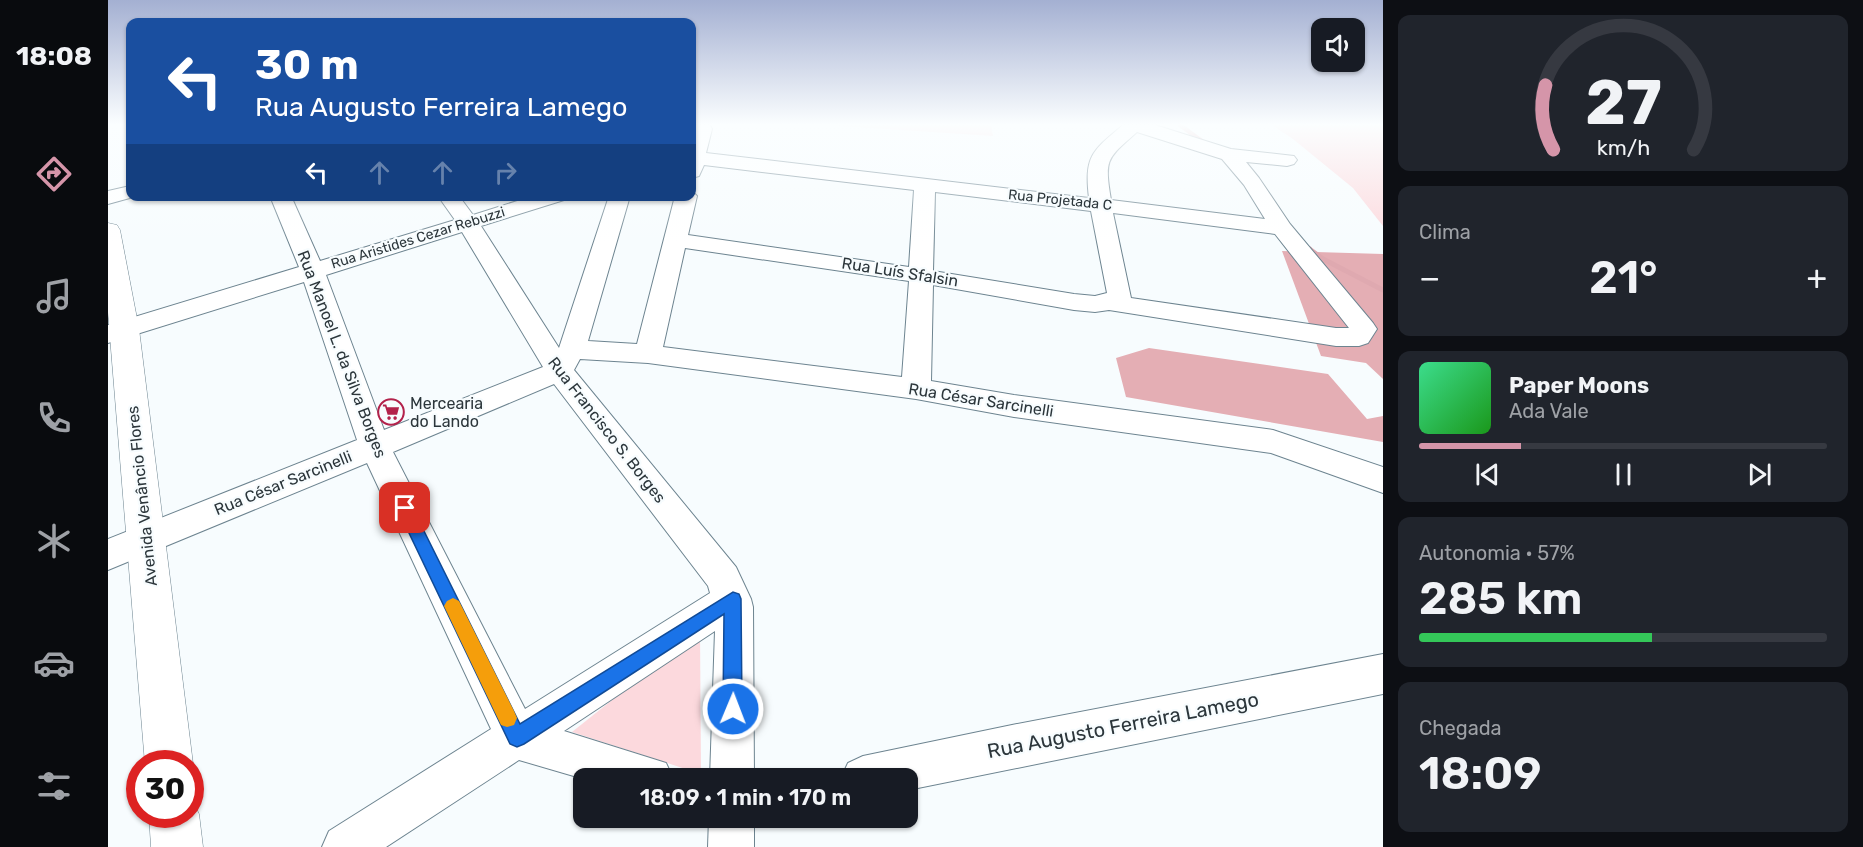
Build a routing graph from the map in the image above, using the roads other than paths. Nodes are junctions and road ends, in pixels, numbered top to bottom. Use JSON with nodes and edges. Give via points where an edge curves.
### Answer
{"nodes":[{"id":1,"x":696,"y":165,"type":"edge"},
{"id":2,"x":1098,"y":165,"type":"edge"},
{"id":3,"x":1235,"y":165,"type":"edge"},
{"id":4,"x":925,"y":186,"type":"junction"},
{"id":5,"x":126,"y":193,"type":"edge"},
{"id":6,"x":108,"y":198,"type":"edge"},
{"id":7,"x":282,"y":201,"type":"edge"},
{"id":8,"x":452,"y":201,"type":"edge"},
{"id":9,"x":541,"y":201,"type":"edge"},
{"id":10,"x":618,"y":201,"type":"edge"},
{"id":11,"x":685,"y":201,"type":"edge"},
{"id":12,"x":1101,"y":204,"type":"junction"},
{"id":13,"x":468,"y":223,"type":"junction"},
{"id":14,"x":108,"y":230,"type":"edge"},
{"id":15,"x":1287,"y":234,"type":"junction"},
{"id":16,"x":677,"y":240,"type":"junction"},
{"id":17,"x":312,"y":270,"type":"junction"},
{"id":18,"x":920,"y":275,"type":"junction"},
{"id":19,"x":1117,"y":300,"type":"junction"},
{"id":20,"x":116,"y":332,"type":"edge"},
{"id":21,"x":648,"y":354,"type":"junction"},
{"id":22,"x":566,"y":360,"type":"junction"},
{"id":23,"x":916,"y":389,"type":"junction"},
{"id":24,"x":374,"y":445,"type":"junction"},
{"id":25,"x":1383,"y":480,"type":"edge"},
{"id":26,"x":147,"y":539,"type":"junction"},
{"id":27,"x":108,"y":555,"type":"edge"},
{"id":28,"x":733,"y":599,"type":"junction"},
{"id":29,"x":1383,"y":674,"type":"edge"},
{"id":30,"x":517,"y":738,"type":"junction"},
{"id":31,"x":168,"y":750,"type":"edge"},
{"id":32,"x":618,"y":768,"type":"edge"},
{"id":33,"x":732,"y":768,"type":"edge"},
{"id":34,"x":910,"y":768,"type":"edge"},
{"id":35,"x":175,"y":828,"type":"edge"},
{"id":36,"x":732,"y":828,"type":"edge"},
{"id":37,"x":177,"y":847,"type":"edge"},
{"id":38,"x":345,"y":847,"type":"edge"},
{"id":39,"x":731,"y":847,"type":"edge"}],
"edges":[{"from":1,"to":4,"type":"street","name":"Rua Projetada C"},
{"from":2,"to":12,"type":"street"},
{"from":3,"to":15,"type":"street","via":[[1252,182]]},
{"from":4,"to":12,"type":"street","name":"Rua Projetada C"},
{"from":4,"to":18,"type":"street"},
{"from":5,"to":6,"type":"street"},
{"from":7,"to":17,"type":"street","name":"Rua Manoel L. da Silva Borges"},
{"from":8,"to":13,"type":"street","name":"Rua Francisco S. Borges"},
{"from":9,"to":13,"type":"street","name":"Rua Aristides Cezar Rebuzzi"},
{"from":10,"to":22,"type":"street"},
{"from":11,"to":16,"type":"street"},
{"from":12,"to":15,"type":"street","name":"Rua Projetada C"},
{"from":12,"to":19,"type":"street"},
{"from":13,"to":17,"type":"street","name":"Rua Aristides Cezar Rebuzzi"},
{"from":13,"to":22,"type":"street","name":"Rua Francisco S. Borges"},
{"from":14,"to":20,"type":"main road","name":"Avenida Venâncio Flores"},
{"from":15,"to":19,"type":"street","name":"Rua Luís Sfalsin","via":[[1364,329],[1359,337],[1336,337]]},
{"from":16,"to":18,"type":"street","name":"Rua Luís Sfalsin"},
{"from":16,"to":21,"type":"street"},
{"from":17,"to":20,"type":"street","name":"Rua Aristides Cezar Rebuzzi"},
{"from":17,"to":24,"type":"street","name":"Rua Manoel L. da Silva Borges"},
{"from":18,"to":19,"type":"street","name":"Rua Luís Sfalsin","via":[[1071,301],[1101,304]]},
{"from":18,"to":23,"type":"street"},
{"from":20,"to":26,"type":"main road","name":"Avenida Venâncio Flores"},
{"from":21,"to":22,"type":"street","name":"Rua César Sarcinelli"},
{"from":21,"to":23,"type":"street","name":"Rua César Sarcinelli"},
{"from":22,"to":24,"type":"street","name":"Rua César Sarcinelli"},
{"from":22,"to":28,"type":"street","name":"Rua Francisco S. Borges","via":[[723,578]]},
{"from":23,"to":25,"type":"street","name":"Rua César Sarcinelli","via":[[1273,442]]},
{"from":24,"to":26,"type":"street","name":"Rua César Sarcinelli"},
{"from":24,"to":30,"type":"street","name":"Rua Manoel L. da Silva Borges"},
{"from":26,"to":27,"type":"street","name":"Rua César Sarcinelli"},
{"from":26,"to":31,"type":"main road","name":"Avenida Venâncio Flores"},
{"from":28,"to":30,"type":"street"},
{"from":28,"to":33,"type":"street"},
{"from":29,"to":34,"type":"street","name":"Rua Augusto Ferreira Lamego"},
{"from":30,"to":32,"type":"street"},
{"from":30,"to":38,"type":"street"},
{"from":35,"to":37,"type":"main road"},
{"from":36,"to":39,"type":"street"}]}
